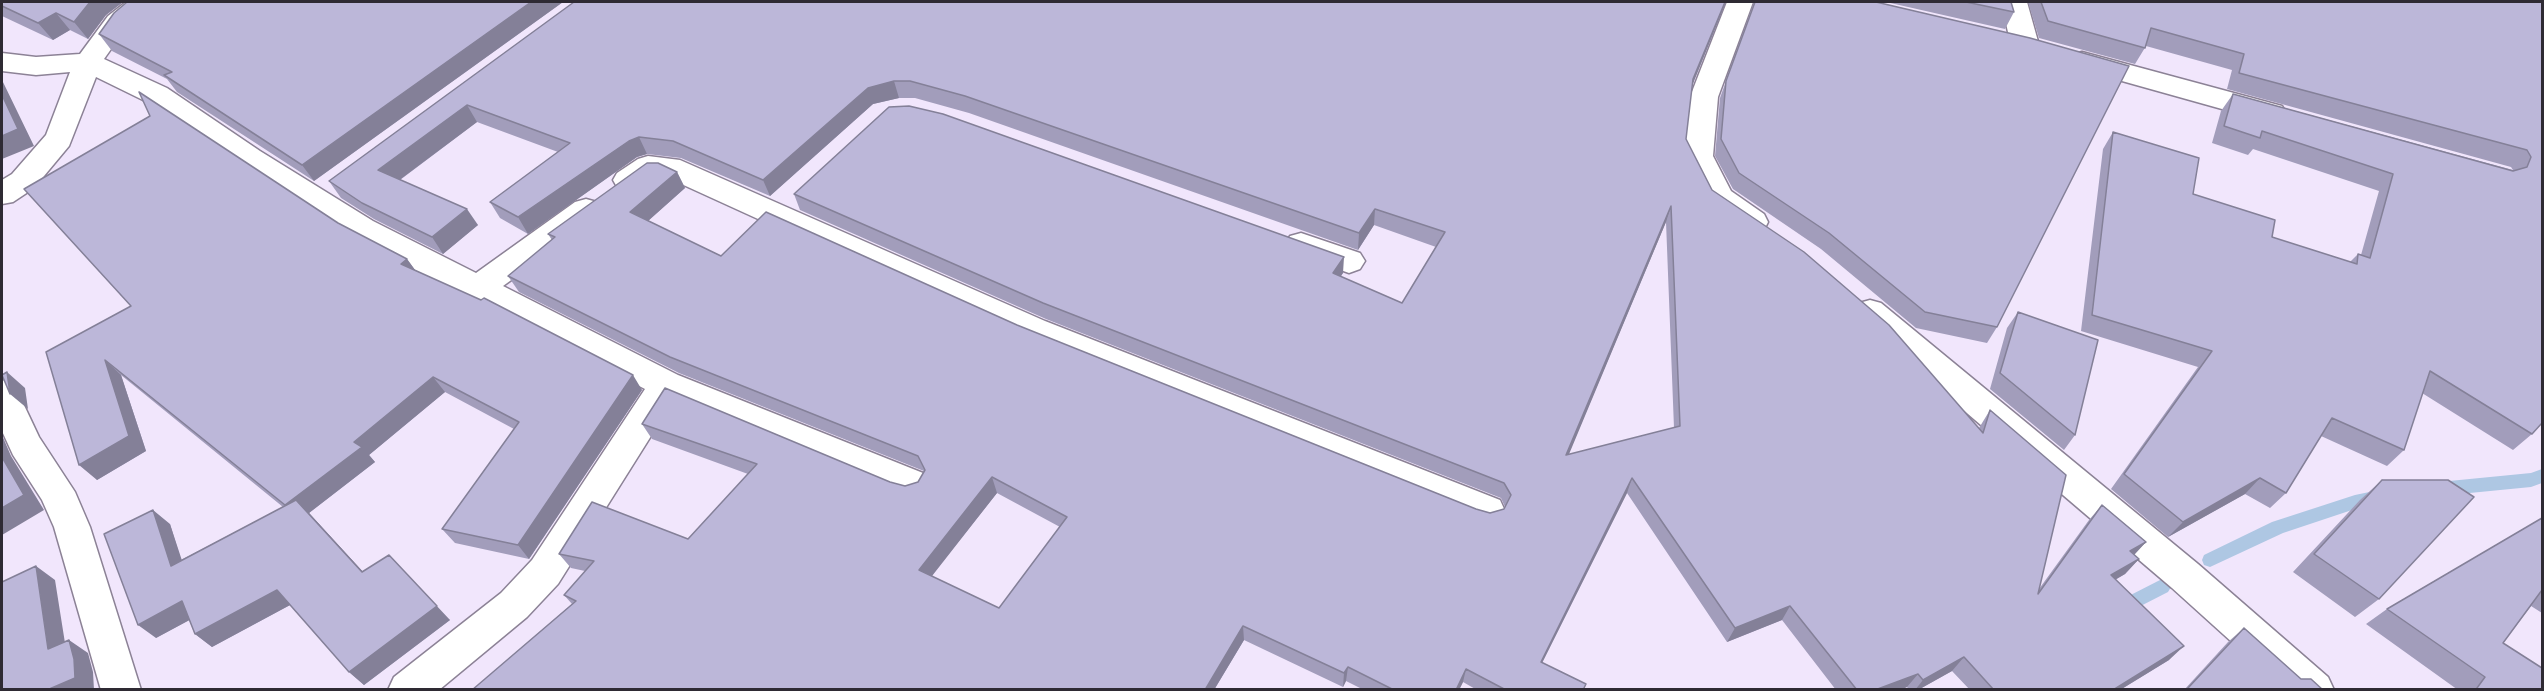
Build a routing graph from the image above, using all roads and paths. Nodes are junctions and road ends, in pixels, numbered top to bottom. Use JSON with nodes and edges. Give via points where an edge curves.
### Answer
{"nodes":[{"id":1,"x":142,"y":2,"type":"edge"},
{"id":2,"x":1740,"y":2,"type":"edge"},
{"id":3,"x":2013,"y":2,"type":"edge"},
{"id":4,"x":1992,"y":37,"type":"edge"},
{"id":5,"x":2045,"y":51,"type":"junction"},
{"id":6,"x":2,"y":62,"type":"edge"},
{"id":7,"x":88,"y":62,"type":"junction"},
{"id":8,"x":2302,"y":121,"type":"edge"},
{"id":9,"x":799,"y":191,"type":"edge"},
{"id":10,"x":2,"y":194,"type":"edge"},
{"id":11,"x":773,"y":214,"type":"junction"},
{"id":12,"x":1271,"y":233,"type":"edge"},
{"id":13,"x":1782,"y":241,"type":"edge"},
{"id":14,"x":1349,"y":261,"type":"dead end"},
{"id":15,"x":478,"y":288,"type":"junction"},
{"id":16,"x":1851,"y":296,"type":"edge"},
{"id":17,"x":666,"y":384,"type":"junction"},
{"id":18,"x":2,"y":394,"type":"edge"},
{"id":19,"x":910,"y":484,"type":"edge"},
{"id":20,"x":1487,"y":511,"type":"edge"},
{"id":21,"x":121,"y":690,"type":"edge"},
{"id":22,"x":408,"y":690,"type":"edge"},
{"id":23,"x":2314,"y":690,"type":"edge"}],
"edges":[{"from":1,"to":7,"type":"street","via":[[117,22]]},
{"from":2,"to":13,"type":"street","via":[[1704,97],[1698,156],[1719,198]]},
{"from":3,"to":5,"type":"street"},
{"from":4,"to":5,"type":"street"},
{"from":5,"to":8,"type":"street"},
{"from":6,"to":7,"type":"street","via":[[36,66]]},
{"from":7,"to":10,"type":"street","via":[[59,139],[23,181]]},
{"from":7,"to":15,"type":"street","via":[[157,95],[325,192],[362,229]]},
{"from":9,"to":11,"type":"street"},
{"from":11,"to":15,"type":"street","via":[[670,167],[648,166]]},
{"from":11,"to":20,"type":"street","via":[[1033,330]]},
{"from":12,"to":14,"type":"street"},
{"from":15,"to":17,"type":"street"},
{"from":16,"to":23,"type":"street","via":[[2185,576]]},
{"from":17,"to":19,"type":"street"},
{"from":17,"to":22,"type":"street","via":[[545,572],[514,605]]},
{"from":18,"to":21,"type":"street","via":[[25,446],[57,492],[72,527]]}]}
